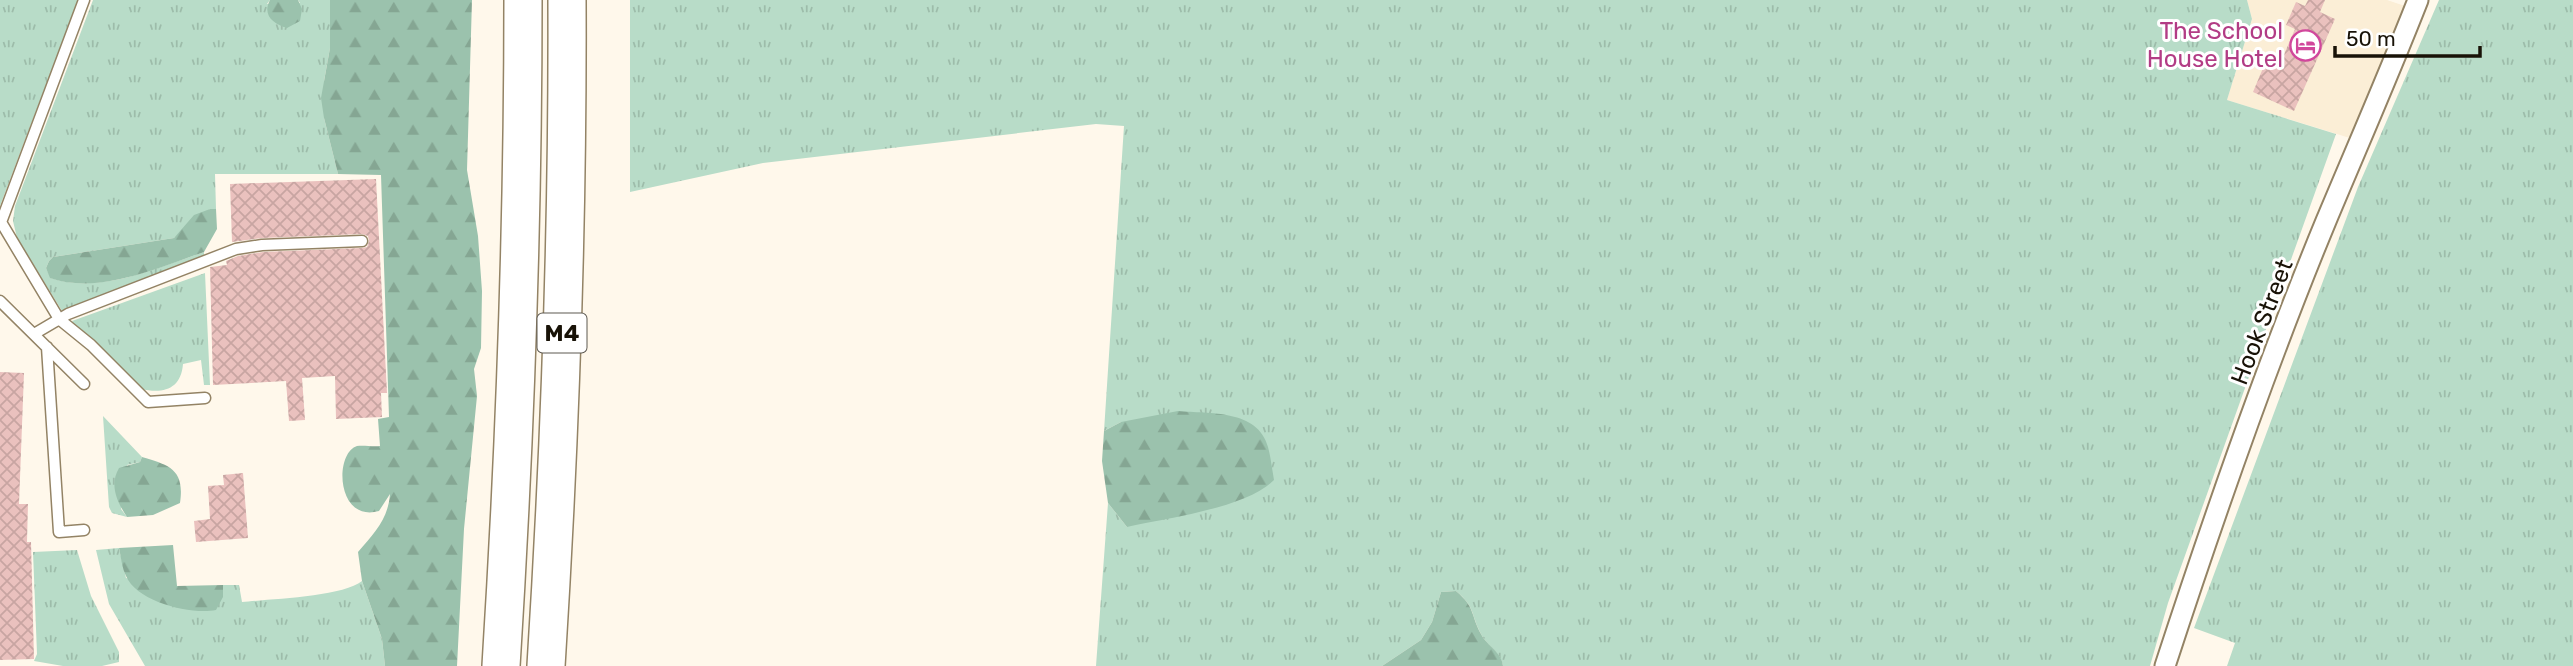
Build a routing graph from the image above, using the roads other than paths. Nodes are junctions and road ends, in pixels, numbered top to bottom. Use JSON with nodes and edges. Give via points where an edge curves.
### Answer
{"nodes":[{"id":1,"x":84,"y":0,"type":"edge"},
{"id":2,"x":523,"y":0,"type":"edge"},
{"id":3,"x":567,"y":0,"type":"edge"},
{"id":4,"x":2418,"y":0,"type":"edge"},
{"id":5,"x":0,"y":223,"type":"edge"},
{"id":6,"x":362,"y":241,"type":"dead end"},
{"id":7,"x":0,"y":301,"type":"edge"},
{"id":8,"x":60,"y":319,"type":"junction"},
{"id":9,"x":34,"y":334,"type":"junction"},
{"id":10,"x":47,"y":347,"type":"junction"},
{"id":11,"x":83,"y":384,"type":"dead end"},
{"id":12,"x":205,"y":398,"type":"dead end"},
{"id":13,"x":84,"y":530,"type":"dead end"},
{"id":14,"x":501,"y":666,"type":"edge"},
{"id":15,"x":546,"y":666,"type":"edge"},
{"id":16,"x":2165,"y":666,"type":"edge"}],
"edges":[{"from":1,"to":5,"type":"lane"},
{"from":2,"to":14,"type":"highway","number":"M4","via":[[514,431]]},
{"from":3,"to":15,"type":"highway","number":"M4","via":[[564,281]]},
{"from":4,"to":16,"type":"street","name":"Hook Street","via":[[2263,385]]},
{"from":5,"to":8,"type":"lane"},
{"from":6,"to":8,"type":"lane","via":[[236,249]]},
{"from":7,"to":9,"type":"lane"},
{"from":8,"to":9,"type":"lane"},
{"from":8,"to":12,"type":"lane","via":[[148,402]]},
{"from":9,"to":10,"type":"lane"},
{"from":10,"to":11,"type":"lane"},
{"from":10,"to":13,"type":"lane","via":[[59,531]]}]}
